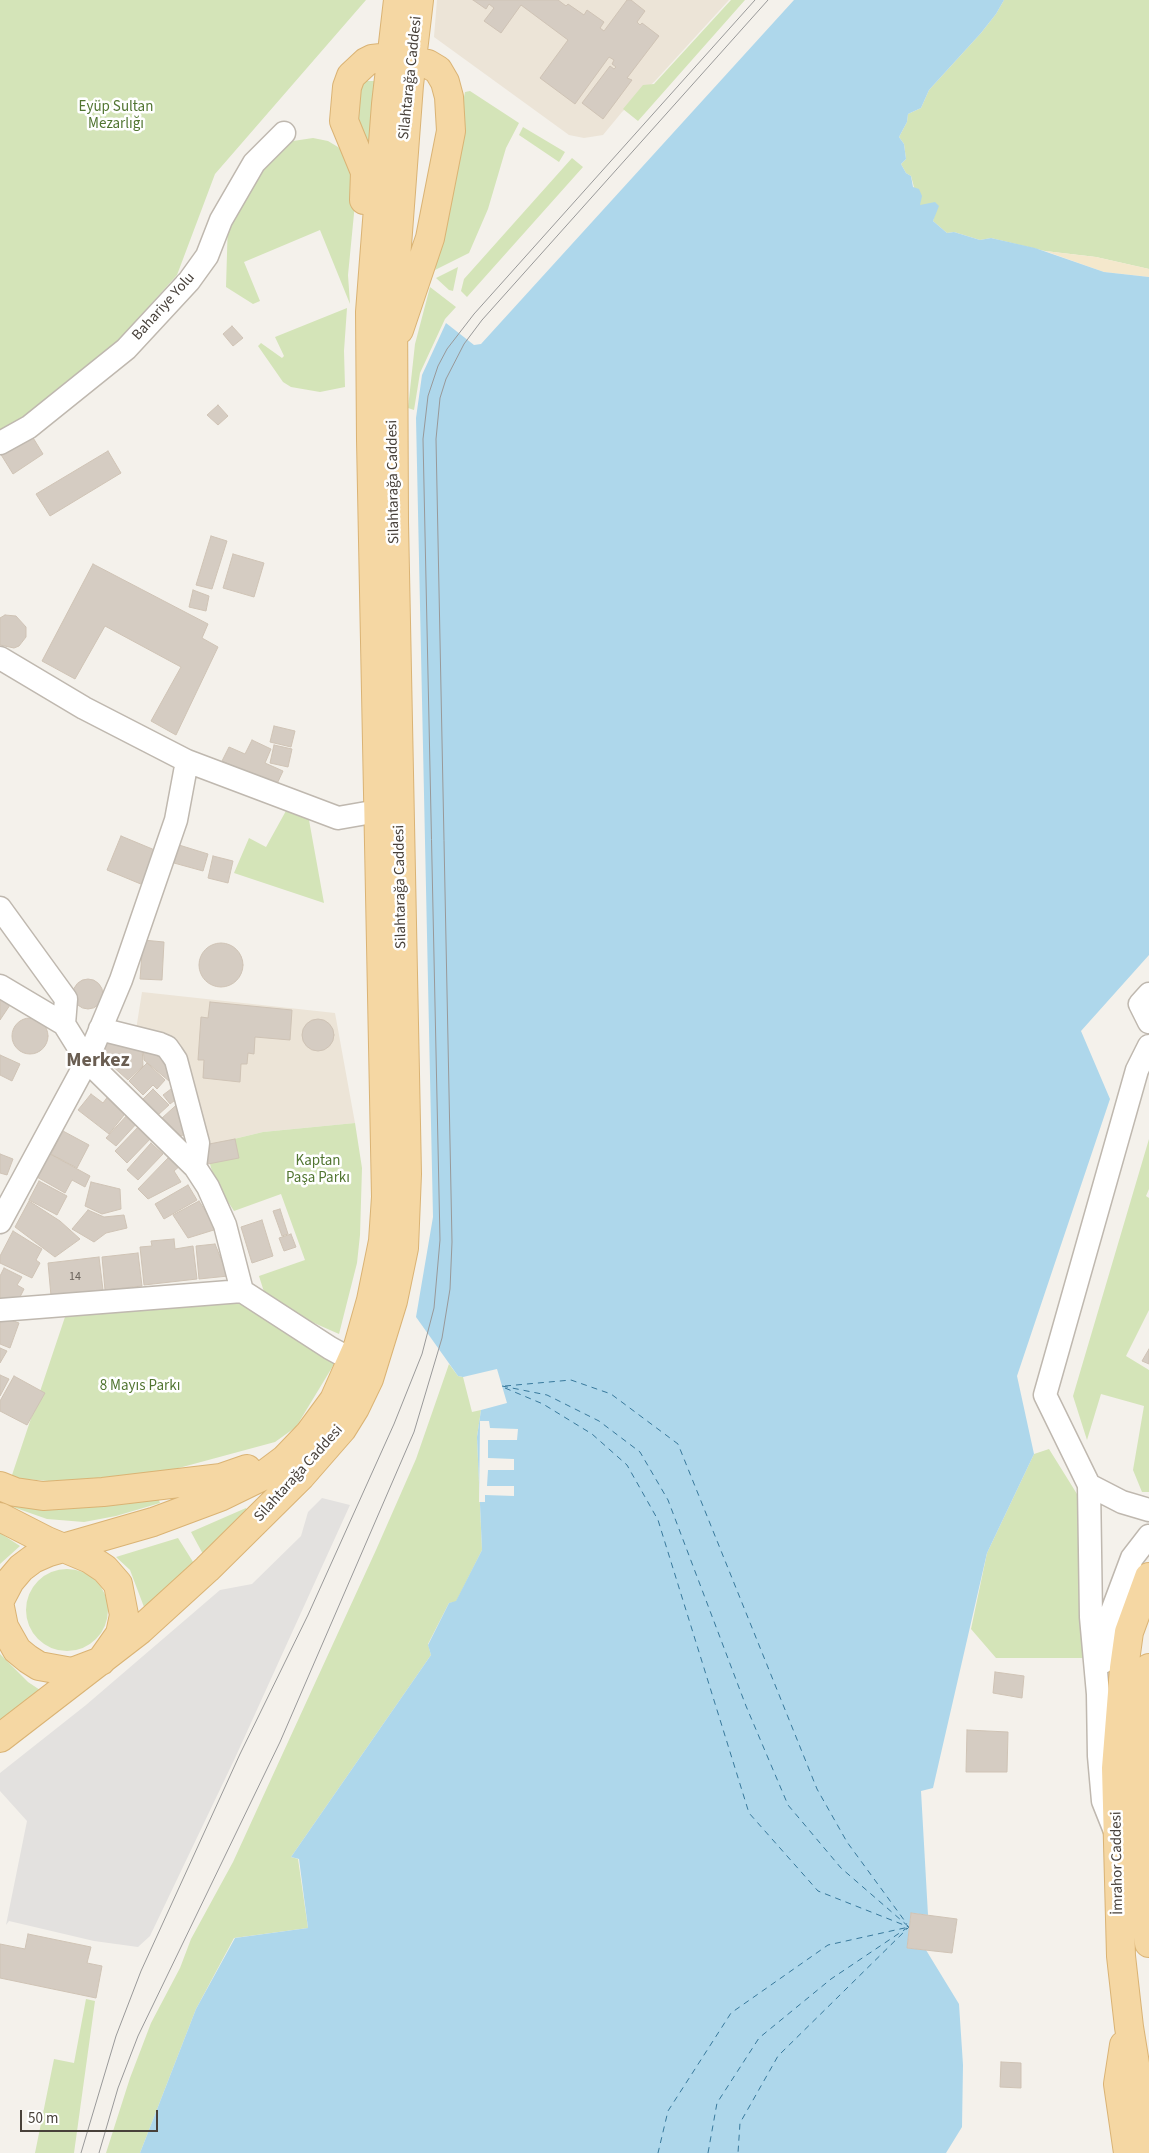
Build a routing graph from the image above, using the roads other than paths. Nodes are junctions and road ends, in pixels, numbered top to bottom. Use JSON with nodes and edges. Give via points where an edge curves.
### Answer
{"nodes":[{"id":1,"x":398,"y":0,"type":"edge"},
{"id":2,"x":419,"y":0,"type":"edge"},
{"id":3,"x":401,"y":59,"type":"junction"},
{"id":4,"x":284,"y":133,"type":"dead end"},
{"id":5,"x":373,"y":267,"type":"junction"},
{"id":6,"x":392,"y":348,"type":"junction"},
{"id":7,"x":0,"y":443,"type":"edge"},
{"id":8,"x":0,"y":658,"type":"edge"},
{"id":9,"x":188,"y":762,"type":"junction"},
{"id":10,"x":378,"y":811,"type":"junction"},
{"id":11,"x":0,"y":908,"type":"edge"},
{"id":12,"x":0,"y":986,"type":"edge"},
{"id":13,"x":1149,"y":994,"type":"edge"},
{"id":14,"x":1149,"y":1022,"type":"edge"},
{"id":15,"x":64,"y":1024,"type":"junction"},
{"id":16,"x":100,"y":1029,"type":"junction"},
{"id":17,"x":1149,"y":1046,"type":"edge"},
{"id":18,"x":87,"y":1061,"type":"junction"},
{"id":19,"x":195,"y":1166,"type":"junction"},
{"id":20,"x":0,"y":1222,"type":"edge"},
{"id":21,"x":242,"y":1291,"type":"junction"},
{"id":22,"x":0,"y":1310,"type":"edge"},
{"id":23,"x":352,"y":1360,"type":"junction"},
{"id":24,"x":297,"y":1448,"type":"junction"},
{"id":25,"x":1089,"y":1485,"type":"junction"},
{"id":26,"x":0,"y":1486,"type":"edge"},
{"id":27,"x":1149,"y":1510,"type":"edge"},
{"id":28,"x":0,"y":1517,"type":"edge"},
{"id":29,"x":1149,"y":1536,"type":"edge"},
{"id":30,"x":63,"y":1548,"type":"junction"},
{"id":31,"x":1149,"y":1577,"type":"edge"},
{"id":32,"x":0,"y":1600,"type":"edge"},
{"id":33,"x":0,"y":1607,"type":"edge"},
{"id":34,"x":101,"y":1661,"type":"junction"},
{"id":35,"x":1149,"y":1668,"type":"edge"},
{"id":36,"x":1098,"y":1694,"type":"junction"},
{"id":37,"x":0,"y":1738,"type":"edge"},
{"id":38,"x":1149,"y":1758,"type":"edge"},
{"id":39,"x":1142,"y":1791,"type":"junction"},
{"id":40,"x":1118,"y":1838,"type":"junction"},
{"id":41,"x":1149,"y":1943,"type":"edge"},
{"id":42,"x":1130,"y":2027,"type":"junction"},
{"id":43,"x":1149,"y":2150,"type":"edge"},
{"id":44,"x":1128,"y":2153,"type":"edge"}],
"edges":[{"from":1,"to":3,"type":"main road","name":"Silahtarağa Caddesi"},
{"from":2,"to":3,"type":"main road","name":"Silahtarağa Caddesi"},
{"from":3,"to":5,"type":"main road","name":"Silahtarağa Caddesi"},
{"from":3,"to":5,"type":"main road","via":[[372,58],[358,68],[346,87],[344,121],[365,172],[362,231]]},
{"from":3,"to":6,"type":"main road","name":"Silahtarağa Caddesi"},
{"from":3,"to":6,"type":"main road","via":[[428,64],[442,76],[450,96],[451,131],[428,245]]},
{"from":4,"to":7,"type":"street","name":"Bahariye Yolu","via":[[254,163],[221,220],[207,256],[189,281],[126,349],[29,427]]},
{"from":5,"to":10,"type":"main road","name":"Silahtarağa Caddesi","via":[[371,430]]},
{"from":6,"to":34,"type":"main road","name":"Silahtarağa Caddesi","via":[[407,1164],[404,1240],[393,1301],[369,1379],[342,1429],[280,1498],[208,1569]]},
{"from":8,"to":9,"type":"street","via":[[84,708]]},
{"from":9,"to":10,"type":"street","via":[[338,818]]},
{"from":9,"to":16,"type":"street","via":[[176,820],[121,980]]},
{"from":10,"to":23,"type":"main road","name":"Silahtarağa Caddesi","via":[[385,1222],[371,1300]]},
{"from":11,"to":15,"type":"street","via":[[66,999]]},
{"from":12,"to":15,"type":"street"},
{"from":13,"to":14,"type":"street","via":[[1140,1004]]},
{"from":15,"to":18,"type":"street"},
{"from":16,"to":18,"type":"street"},
{"from":16,"to":19,"type":"street","via":[[160,1044],[172,1054],[198,1142]]},
{"from":17,"to":25,"type":"street","via":[[1137,1070],[1045,1395]]},
{"from":18,"to":19,"type":"street"},
{"from":18,"to":20,"type":"street"},
{"from":19,"to":21,"type":"street","via":[[225,1225]]},
{"from":21,"to":22,"type":"street"},
{"from":21,"to":23,"type":"street"},
{"from":23,"to":24,"type":"main road","name":"Silahtarağa Caddesi","via":[[334,1400]]},
{"from":24,"to":26,"type":"main road","via":[[221,1478],[169,1485],[43,1496]]},
{"from":24,"to":30,"type":"main road","name":"Silahtarağa Caddesi","via":[[274,1468],[220,1497],[153,1522]]},
{"from":25,"to":27,"type":"street","via":[[1122,1502]]},
{"from":25,"to":36,"type":"street","via":[[1091,1617]]},
{"from":28,"to":30,"type":"main road"},
{"from":29,"to":36,"type":"street","via":[[1132,1558],[1111,1614]]},
{"from":30,"to":32,"type":"main road","name":"Silahtarağa Caddesi","via":[[33,1559],[21,1568]]},
{"from":30,"to":34,"type":"main road","via":[[98,1564],[118,1584],[124,1615],[120,1634]]},
{"from":31,"to":40,"type":"main road","name":"İmrahor Caddesi","via":[[1129,1632],[1124,1668],[1116,1768]]},
{"from":33,"to":34,"type":"main road","via":[[4,1627],[17,1650],[39,1666],[72,1672]]},
{"from":34,"to":37,"type":"main road"},
{"from":35,"to":39,"type":"main road","name":"İmrahor Caddesi"},
{"from":36,"to":40,"type":"street","via":[[1103,1801]]},
{"from":38,"to":39,"type":"street"},
{"from":39,"to":41,"type":"main road","name":"İmrahor Caddesi","via":[[1142,1859]]},
{"from":40,"to":42,"type":"main road","name":"İmrahor Caddesi","via":[[1121,1956]]},
{"from":42,"to":43,"type":"main road","name":"İmrahor Caddesi"},
{"from":42,"to":44,"type":"main road","via":[[1118,2084]]}]}
